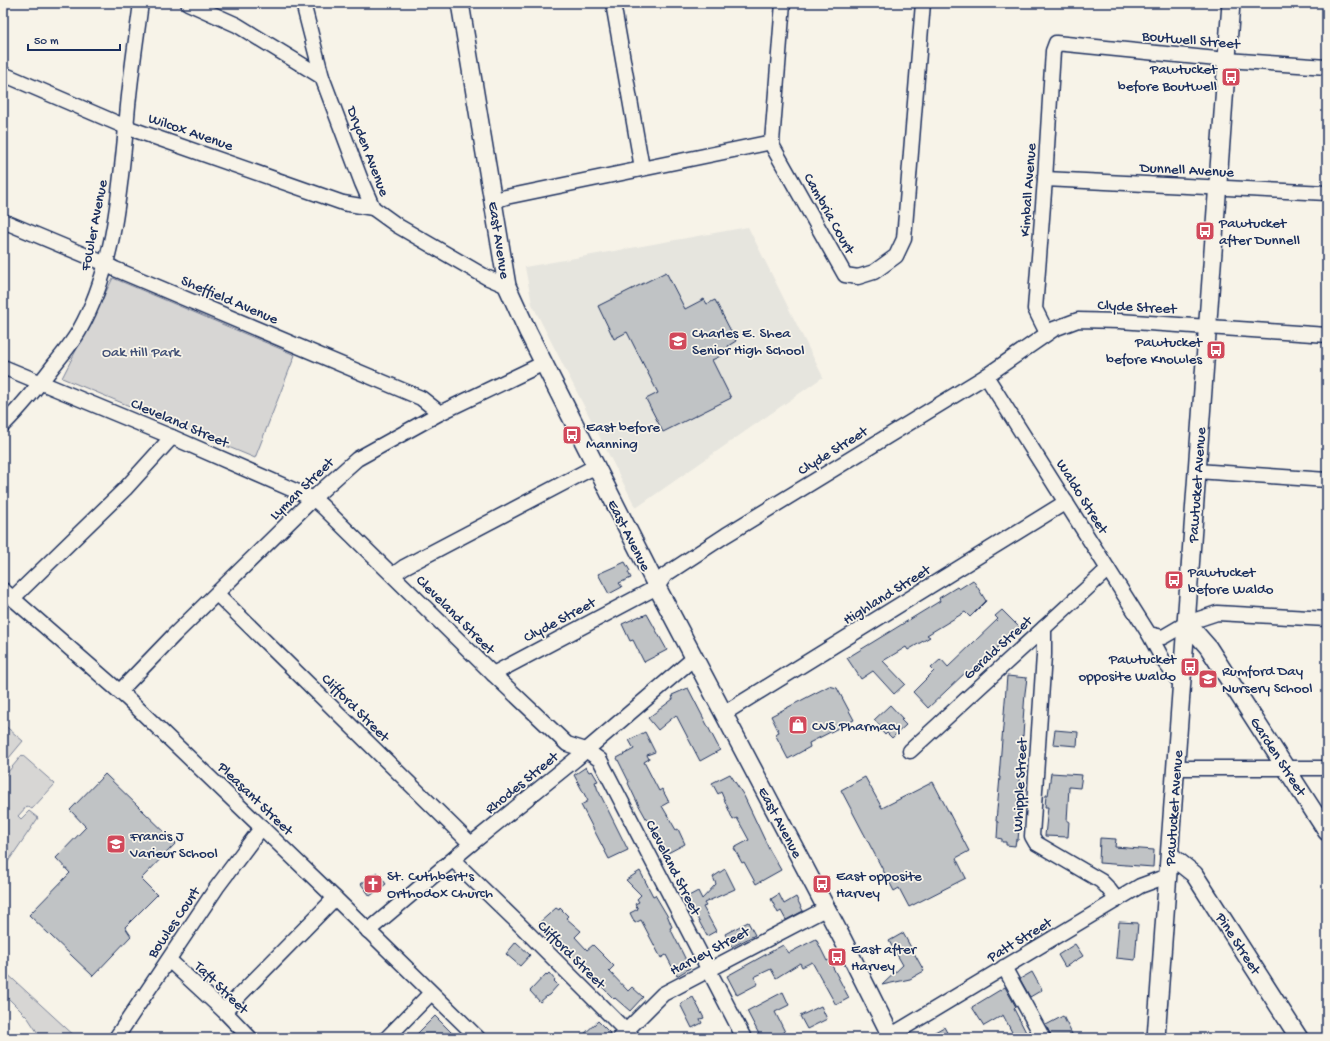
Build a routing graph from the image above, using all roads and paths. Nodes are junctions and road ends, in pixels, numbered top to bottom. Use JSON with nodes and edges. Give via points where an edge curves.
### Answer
{"nodes":[{"id":1,"x":141,"y":3,"type":"edge"},
{"id":2,"x":188,"y":3,"type":"edge"},
{"id":3,"x":303,"y":3,"type":"edge"},
{"id":4,"x":460,"y":3,"type":"edge"},
{"id":5,"x":613,"y":3,"type":"edge"},
{"id":6,"x":783,"y":3,"type":"edge"},
{"id":7,"x":923,"y":3,"type":"edge"},
{"id":8,"x":1231,"y":3,"type":"edge"},
{"id":9,"x":1055,"y":48,"type":"joint"},
{"id":10,"x":1227,"y":60,"type":"junction"},
{"id":11,"x":1327,"y":67,"type":"edge"},
{"id":12,"x":3,"y":74,"type":"edge"},
{"id":13,"x":322,"y":77,"type":"junction"},
{"id":14,"x":126,"y":126,"type":"junction"},
{"id":15,"x":772,"y":142,"type":"junction"},
{"id":16,"x":642,"y":168,"type":"junction"},
{"id":17,"x":1045,"y":179,"type":"junction"},
{"id":18,"x":1218,"y":188,"type":"junction"},
{"id":19,"x":1327,"y":194,"type":"edge"},
{"id":20,"x":494,"y":201,"type":"junction"},
{"id":21,"x":373,"y":208,"type":"junction"},
{"id":22,"x":3,"y":221,"type":"edge"},
{"id":23,"x":106,"y":264,"type":"junction"},
{"id":24,"x":507,"y":286,"type":"junction"},
{"id":25,"x":1208,"y":327,"type":"junction"},
{"id":26,"x":1047,"y":333,"type":"junction"},
{"id":27,"x":1327,"y":335,"type":"edge"},
{"id":28,"x":544,"y":363,"type":"junction"},
{"id":29,"x":3,"y":367,"type":"edge"},
{"id":30,"x":986,"y":376,"type":"junction"},
{"id":31,"x":41,"y":382,"type":"junction"},
{"id":32,"x":440,"y":413,"type":"junction"},
{"id":33,"x":3,"y":424,"type":"edge"},
{"id":34,"x":172,"y":437,"type":"junction"},
{"id":35,"x":596,"y":466,"type":"junction"},
{"id":36,"x":1197,"y":471,"type":"junction"},
{"id":37,"x":1327,"y":480,"type":"edge"},
{"id":38,"x":314,"y":499,"type":"junction"},
{"id":39,"x":1066,"y":502,"type":"junction"},
{"id":40,"x":1108,"y":569,"type":"junction"},
{"id":41,"x":393,"y":575,"type":"junction"},
{"id":42,"x":657,"y":586,"type":"junction"},
{"id":43,"x":8,"y":594,"type":"edge"},
{"id":44,"x":217,"y":594,"type":"junction"},
{"id":45,"x":1327,"y":619,"type":"edge"},
{"id":46,"x":1187,"y":623,"type":"junction"},
{"id":47,"x":1044,"y":628,"type":"junction"},
{"id":48,"x":1149,"y":634,"type":"junction"},
{"id":49,"x":694,"y":658,"type":"junction"},
{"id":50,"x":492,"y":674,"type":"junction"},
{"id":51,"x":1182,"y":685,"type":"junction"},
{"id":52,"x":120,"y":691,"type":"junction"},
{"id":53,"x":723,"y":714,"type":"junction"},
{"id":54,"x":586,"y":750,"type":"junction"},
{"id":55,"x":910,"y":751,"type":"dead end"},
{"id":56,"x":1176,"y":768,"type":"junction"},
{"id":57,"x":1286,"y":768,"type":"junction"},
{"id":58,"x":1327,"y":768,"type":"edge"},
{"id":59,"x":262,"y":827,"type":"junction"},
{"id":60,"x":1327,"y":832,"type":"edge"},
{"id":61,"x":471,"y":844,"type":"junction"},
{"id":62,"x":1170,"y":855,"type":"junction"},
{"id":63,"x":453,"y":860,"type":"junction"},
{"id":64,"x":1168,"y":878,"type":"junction"},
{"id":65,"x":335,"y":898,"type":"junction"},
{"id":66,"x":1117,"y":900,"type":"junction"},
{"id":67,"x":827,"y":908,"type":"junction"},
{"id":68,"x":368,"y":931,"type":"junction"},
{"id":69,"x":169,"y":960,"type":"junction"},
{"id":70,"x":1004,"y":967,"type":"junction"},
{"id":71,"x":708,"y":970,"type":"junction"},
{"id":72,"x":431,"y":993,"type":"junction"},
{"id":73,"x":224,"y":1011,"type":"junction"},
{"id":74,"x":626,"y":1036,"type":"edge"},
{"id":75,"x":891,"y":1037,"type":"edge"},
{"id":76,"x":116,"y":1038,"type":"edge"},
{"id":77,"x":250,"y":1038,"type":"edge"},
{"id":78,"x":387,"y":1038,"type":"edge"},
{"id":79,"x":478,"y":1038,"type":"edge"},
{"id":80,"x":744,"y":1038,"type":"edge"},
{"id":81,"x":1043,"y":1038,"type":"edge"},
{"id":82,"x":1156,"y":1038,"type":"edge"},
{"id":83,"x":1300,"y":1038,"type":"edge"}],
"edges":[{"from":1,"to":14,"type":"street","name":"Fowler Avenue"},
{"from":2,"to":13,"type":"street","via":[[237,25]]},
{"from":3,"to":13,"type":"street","name":"Dryden Avenue"},
{"from":4,"to":20,"type":"main road","name":"East Avenue"},
{"from":5,"to":16,"type":"street"},
{"from":6,"to":15,"type":"street"},
{"from":7,"to":15,"type":"street","name":"Cambria Court","via":[[904,238],[896,256],[874,272],[858,277],[844,275]]},
{"from":8,"to":10,"type":"main road","name":"Pawtucket Avenue"},
{"from":9,"to":10,"type":"street","name":"Boutwell Street","via":[[1056,44]]},
{"from":9,"to":17,"type":"street","name":"Kimball Avenue","via":[[1052,51]]},
{"from":10,"to":11,"type":"street","name":"Boutwell Street"},
{"from":10,"to":18,"type":"main road","name":"Pawtucket Avenue"},
{"from":12,"to":14,"type":"street","name":"Wilcox Avenue"},
{"from":13,"to":21,"type":"street","name":"Dryden Avenue"},
{"from":14,"to":21,"type":"street","name":"Wilcox Avenue","via":[[343,203]]},
{"from":14,"to":23,"type":"street","name":"Fowler Avenue","via":[[119,196]]},
{"from":15,"to":16,"type":"street"},
{"from":16,"to":20,"type":"street"},
{"from":17,"to":18,"type":"street","name":"Dunnell Avenue"},
{"from":17,"to":26,"type":"street","name":"Kimball Avenue","via":[[1036,309]]},
{"from":18,"to":19,"type":"street","name":"Dunnell Avenue"},
{"from":18,"to":25,"type":"main road","name":"Pawtucket Avenue"},
{"from":20,"to":24,"type":"main road","name":"East Avenue"},
{"from":21,"to":24,"type":"street","name":"Dryden Avenue","via":[[398,226],[486,277]]},
{"from":22,"to":23,"type":"street","name":"Sheffield Avenue"},
{"from":23,"to":31,"type":"street","name":"Fowler Avenue","via":[[79,330]]},
{"from":23,"to":32,"type":"street","name":"Sheffield Avenue","via":[[421,398]]},
{"from":24,"to":28,"type":"main road","name":"East Avenue"},
{"from":25,"to":26,"type":"street","name":"Clyde Street","via":[[1078,320]]},
{"from":25,"to":27,"type":"street","name":"Clyde Street"},
{"from":25,"to":36,"type":"main road","name":"Pawtucket Avenue"},
{"from":26,"to":30,"type":"street","name":"Clyde Street"},
{"from":28,"to":32,"type":"street","name":"Lyman Street"},
{"from":28,"to":35,"type":"main road","name":"East Avenue"},
{"from":29,"to":31,"type":"street","name":"Cleveland Street"},
{"from":30,"to":39,"type":"street","name":"Waldo Street"},
{"from":30,"to":42,"type":"street","name":"Clyde Street","via":[[726,535],[665,575]]},
{"from":31,"to":33,"type":"street","name":"Fowler Avenue"},
{"from":31,"to":34,"type":"street","name":"Cleveland Street"},
{"from":32,"to":38,"type":"street","name":"Lyman Street","via":[[356,459]]},
{"from":34,"to":38,"type":"street","name":"Cleveland Street"},
{"from":34,"to":43,"type":"street","via":[[125,489]]},
{"from":35,"to":41,"type":"street"},
{"from":35,"to":42,"type":"main road","name":"East Avenue"},
{"from":36,"to":37,"type":"street"},
{"from":36,"to":46,"type":"main road","name":"Pawtucket Avenue"},
{"from":38,"to":41,"type":"street","name":"Cleveland Street"},
{"from":38,"to":44,"type":"street","name":"Lyman Street"},
{"from":39,"to":40,"type":"street","name":"Waldo Street"},
{"from":39,"to":53,"type":"street","name":"Highland Street"},
{"from":40,"to":47,"type":"street","name":"Gerald Street"},
{"from":40,"to":48,"type":"street","name":"Waldo Street"},
{"from":41,"to":50,"type":"street","name":"Cleveland Street"},
{"from":42,"to":49,"type":"main road","name":"East Avenue"},
{"from":42,"to":50,"type":"street","name":"Clyde Street"},
{"from":43,"to":52,"type":"street","name":"Pleasant Street"},
{"from":44,"to":52,"type":"street","name":"Lyman Street"},
{"from":44,"to":61,"type":"street","name":"Clifford Street"},
{"from":45,"to":46,"type":"street","via":[[1217,613]]},
{"from":46,"to":48,"type":"street","via":[[1163,636]]},
{"from":46,"to":51,"type":"main road","name":"Pawtucket Avenue"},
{"from":46,"to":57,"type":"main road","name":"Garden Street","via":[[1208,647]]},
{"from":47,"to":55,"type":"street","name":"Gerald Street"},
{"from":47,"to":66,"type":"street","name":"Whipple Street","via":[[1032,836],[1036,843],[1101,881]]},
{"from":48,"to":51,"type":"street","name":"Waldo Street","via":[[1163,660]]},
{"from":49,"to":53,"type":"main road","name":"East Avenue"},
{"from":49,"to":54,"type":"street","name":"Rhodes Street"},
{"from":50,"to":54,"type":"street","name":"Cleveland Street","via":[[567,744]]},
{"from":51,"to":56,"type":"main road","name":"Pawtucket Avenue"},
{"from":52,"to":59,"type":"street","name":"Pleasant Street"},
{"from":53,"to":67,"type":"main road","name":"East Avenue"},
{"from":54,"to":61,"type":"street","name":"Rhodes Street"},
{"from":54,"to":71,"type":"street","name":"Cleveland Street","via":[[596,756],[602,764]]},
{"from":56,"to":57,"type":"street"},
{"from":56,"to":62,"type":"main road","name":"Pawtucket Avenue"},
{"from":57,"to":58,"type":"street"},
{"from":57,"to":60,"type":"main road","name":"Garden Street"},
{"from":59,"to":65,"type":"street","name":"Pleasant Street"},
{"from":59,"to":69,"type":"street","name":"Bowles Court","via":[[217,886]]},
{"from":61,"to":63,"type":"street","name":"Rhodes Street"},
{"from":62,"to":64,"type":"main road","name":"Pawtucket Avenue"},
{"from":62,"to":83,"type":"main road","name":"Pine Street","via":[[1194,874]]},
{"from":63,"to":68,"type":"street","name":"Rhodes Street"},
{"from":63,"to":74,"type":"street","name":"Clifford Street","via":[[515,920]]},
{"from":64,"to":66,"type":"street","name":"Patt Street","via":[[1140,886]]},
{"from":64,"to":82,"type":"main road","name":"Pawtucket Avenue"},
{"from":65,"to":68,"type":"street","name":"Pleasant Street"},
{"from":65,"to":73,"type":"street"},
{"from":66,"to":70,"type":"street","name":"Patt Street"},
{"from":67,"to":71,"type":"street","name":"Harvey Street"},
{"from":67,"to":75,"type":"main road","name":"East Avenue"},
{"from":68,"to":72,"type":"street","name":"Pleasant Street"},
{"from":69,"to":73,"type":"street","name":"Taft Street"},
{"from":69,"to":76,"type":"street","name":"Bowles Court"},
{"from":70,"to":75,"type":"street","name":"Patt Street"},
{"from":70,"to":81,"type":"street"},
{"from":71,"to":74,"type":"street","name":"Harvey Street","via":[[663,994]]},
{"from":71,"to":80,"type":"street","name":"Cleveland Street"},
{"from":72,"to":78,"type":"street"},
{"from":72,"to":79,"type":"street","name":"Pleasant Street"},
{"from":73,"to":77,"type":"street","name":"Taft Street"}]}
